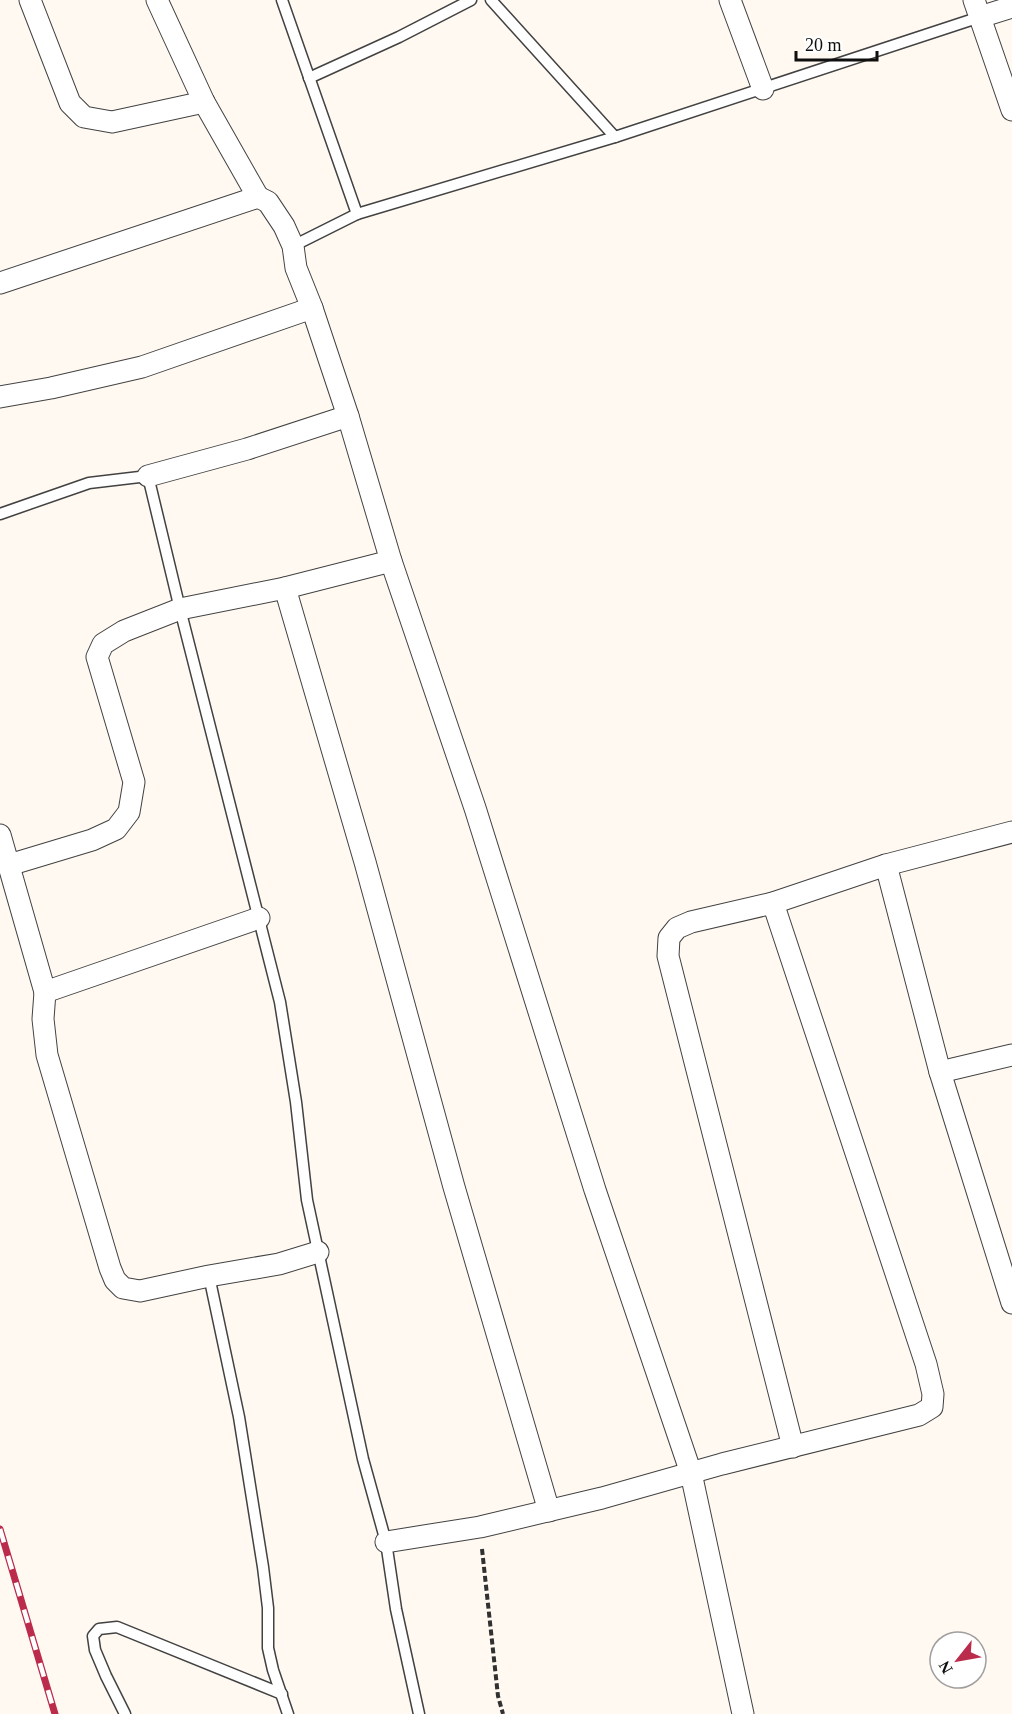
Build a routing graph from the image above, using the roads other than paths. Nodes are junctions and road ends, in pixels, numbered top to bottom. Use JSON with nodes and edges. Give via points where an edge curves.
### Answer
{"nodes":[{"id":1,"x":30,"y":0,"type":"edge"},
{"id":2,"x":157,"y":0,"type":"edge"},
{"id":3,"x":282,"y":0,"type":"edge"},
{"id":4,"x":471,"y":0,"type":"edge"},
{"id":5,"x":491,"y":0,"type":"edge"},
{"id":6,"x":730,"y":0,"type":"edge"},
{"id":7,"x":1012,"y":7,"type":"edge"},
{"id":8,"x":977,"y":9,"type":"edge"},
{"id":9,"x":309,"y":78,"type":"junction"},
{"id":10,"x":763,"y":89,"type":"junction"},
{"id":11,"x":204,"y":102,"type":"junction"},
{"id":12,"x":1012,"y":110,"type":"edge"},
{"id":13,"x":615,"y":138,"type":"junction"},
{"id":14,"x":258,"y":197,"type":"junction"},
{"id":15,"x":357,"y":214,"type":"junction"},
{"id":16,"x":293,"y":246,"type":"junction"},
{"id":17,"x":1,"y":279,"type":"edge"},
{"id":18,"x":312,"y":308,"type":"junction"},
{"id":19,"x":0,"y":397,"type":"edge"},
{"id":20,"x":348,"y":416,"type":"junction"},
{"id":21,"x":148,"y":476,"type":"junction"},
{"id":22,"x":0,"y":514,"type":"edge"},
{"id":23,"x":391,"y":561,"type":"junction"},
{"id":24,"x":285,"y":588,"type":"junction"},
{"id":25,"x":180,"y":609,"type":"junction"},
{"id":26,"x":1012,"y":832,"type":"edge"},
{"id":27,"x":0,"y":835,"type":"edge"},
{"id":28,"x":9,"y":865,"type":"junction"},
{"id":29,"x":886,"y":865,"type":"junction"},
{"id":30,"x":774,"y":903,"type":"junction"},
{"id":31,"x":260,"y":918,"type":"junction"},
{"id":32,"x":45,"y":992,"type":"junction"},
{"id":33,"x":1012,"y":1055,"type":"edge"},
{"id":34,"x":940,"y":1072,"type":"junction"},
{"id":35,"x":318,"y":1252,"type":"junction"},
{"id":36,"x":209,"y":1276,"type":"junction"},
{"id":37,"x":1012,"y":1303,"type":"edge"},
{"id":38,"x":793,"y":1447,"type":"junction"},
{"id":39,"x":692,"y":1473,"type":"junction"},
{"id":40,"x":549,"y":1511,"type":"junction"},
{"id":41,"x":387,"y":1542,"type":"junction"},
{"id":42,"x":282,"y":1694,"type":"junction"},
{"id":43,"x":125,"y":1714,"type":"edge"},
{"id":44,"x":288,"y":1714,"type":"edge"},
{"id":45,"x":419,"y":1714,"type":"edge"},
{"id":46,"x":743,"y":1714,"type":"edge"}],
"edges":[{"from":1,"to":11,"type":"street","via":[[70,103],[84,117],[112,122]]},
{"from":2,"to":11,"type":"street"},
{"from":3,"to":9,"type":"lane"},
{"from":4,"to":9,"type":"lane"},
{"from":5,"to":13,"type":"lane"},
{"from":6,"to":10,"type":"street"},
{"from":7,"to":8,"type":"street"},
{"from":8,"to":10,"type":"lane"},
{"from":8,"to":12,"type":"street"},
{"from":9,"to":15,"type":"lane"},
{"from":10,"to":13,"type":"lane"},
{"from":11,"to":14,"type":"street"},
{"from":13,"to":15,"type":"lane"},
{"from":14,"to":16,"type":"street","via":[[268,202]]},
{"from":14,"to":17,"type":"street"},
{"from":15,"to":16,"type":"lane"},
{"from":16,"to":18,"type":"street","via":[[296,268]]},
{"from":18,"to":19,"type":"street","via":[[142,367]]},
{"from":18,"to":20,"type":"street"},
{"from":20,"to":21,"type":"street"},
{"from":20,"to":23,"type":"street"},
{"from":21,"to":22,"type":"lane","via":[[89,483]]},
{"from":21,"to":25,"type":"lane"},
{"from":23,"to":24,"type":"street"},
{"from":23,"to":39,"type":"street","via":[[475,808],[594,1190]]},
{"from":24,"to":25,"type":"street"},
{"from":24,"to":40,"type":"street"},
{"from":25,"to":28,"type":"street","via":[[124,631],[103,644],[97,657],[134,782],[129,812],[116,829],[92,840]]},
{"from":25,"to":31,"type":"lane"},
{"from":26,"to":29,"type":"street"},
{"from":27,"to":28,"type":"street"},
{"from":28,"to":32,"type":"street"},
{"from":29,"to":30,"type":"street"},
{"from":29,"to":34,"type":"street"},
{"from":30,"to":38,"type":"street","via":[[677,928],[669,938],[668,956]]},
{"from":30,"to":38,"type":"street","via":[[933,1394],[932,1407],[919,1415]]},
{"from":31,"to":32,"type":"street"},
{"from":31,"to":35,"type":"lane","via":[[280,1002],[307,1200]]},
{"from":32,"to":36,"type":"street","via":[[47,1055],[115,1280],[123,1288],[140,1291]]},
{"from":33,"to":34,"type":"street"},
{"from":34,"to":37,"type":"street"},
{"from":35,"to":36,"type":"street","via":[[279,1264]]},
{"from":35,"to":41,"type":"lane","via":[[363,1460]]},
{"from":36,"to":42,"type":"lane","via":[[239,1417],[262,1555],[268,1648]]},
{"from":38,"to":39,"type":"street"},
{"from":39,"to":40,"type":"street"},
{"from":39,"to":46,"type":"street"},
{"from":40,"to":41,"type":"street"},
{"from":41,"to":45,"type":"lane","via":[[396,1609]]},
{"from":42,"to":43,"type":"lane","via":[[117,1627],[99,1629],[93,1636],[95,1650]]},
{"from":42,"to":44,"type":"lane"}]}
